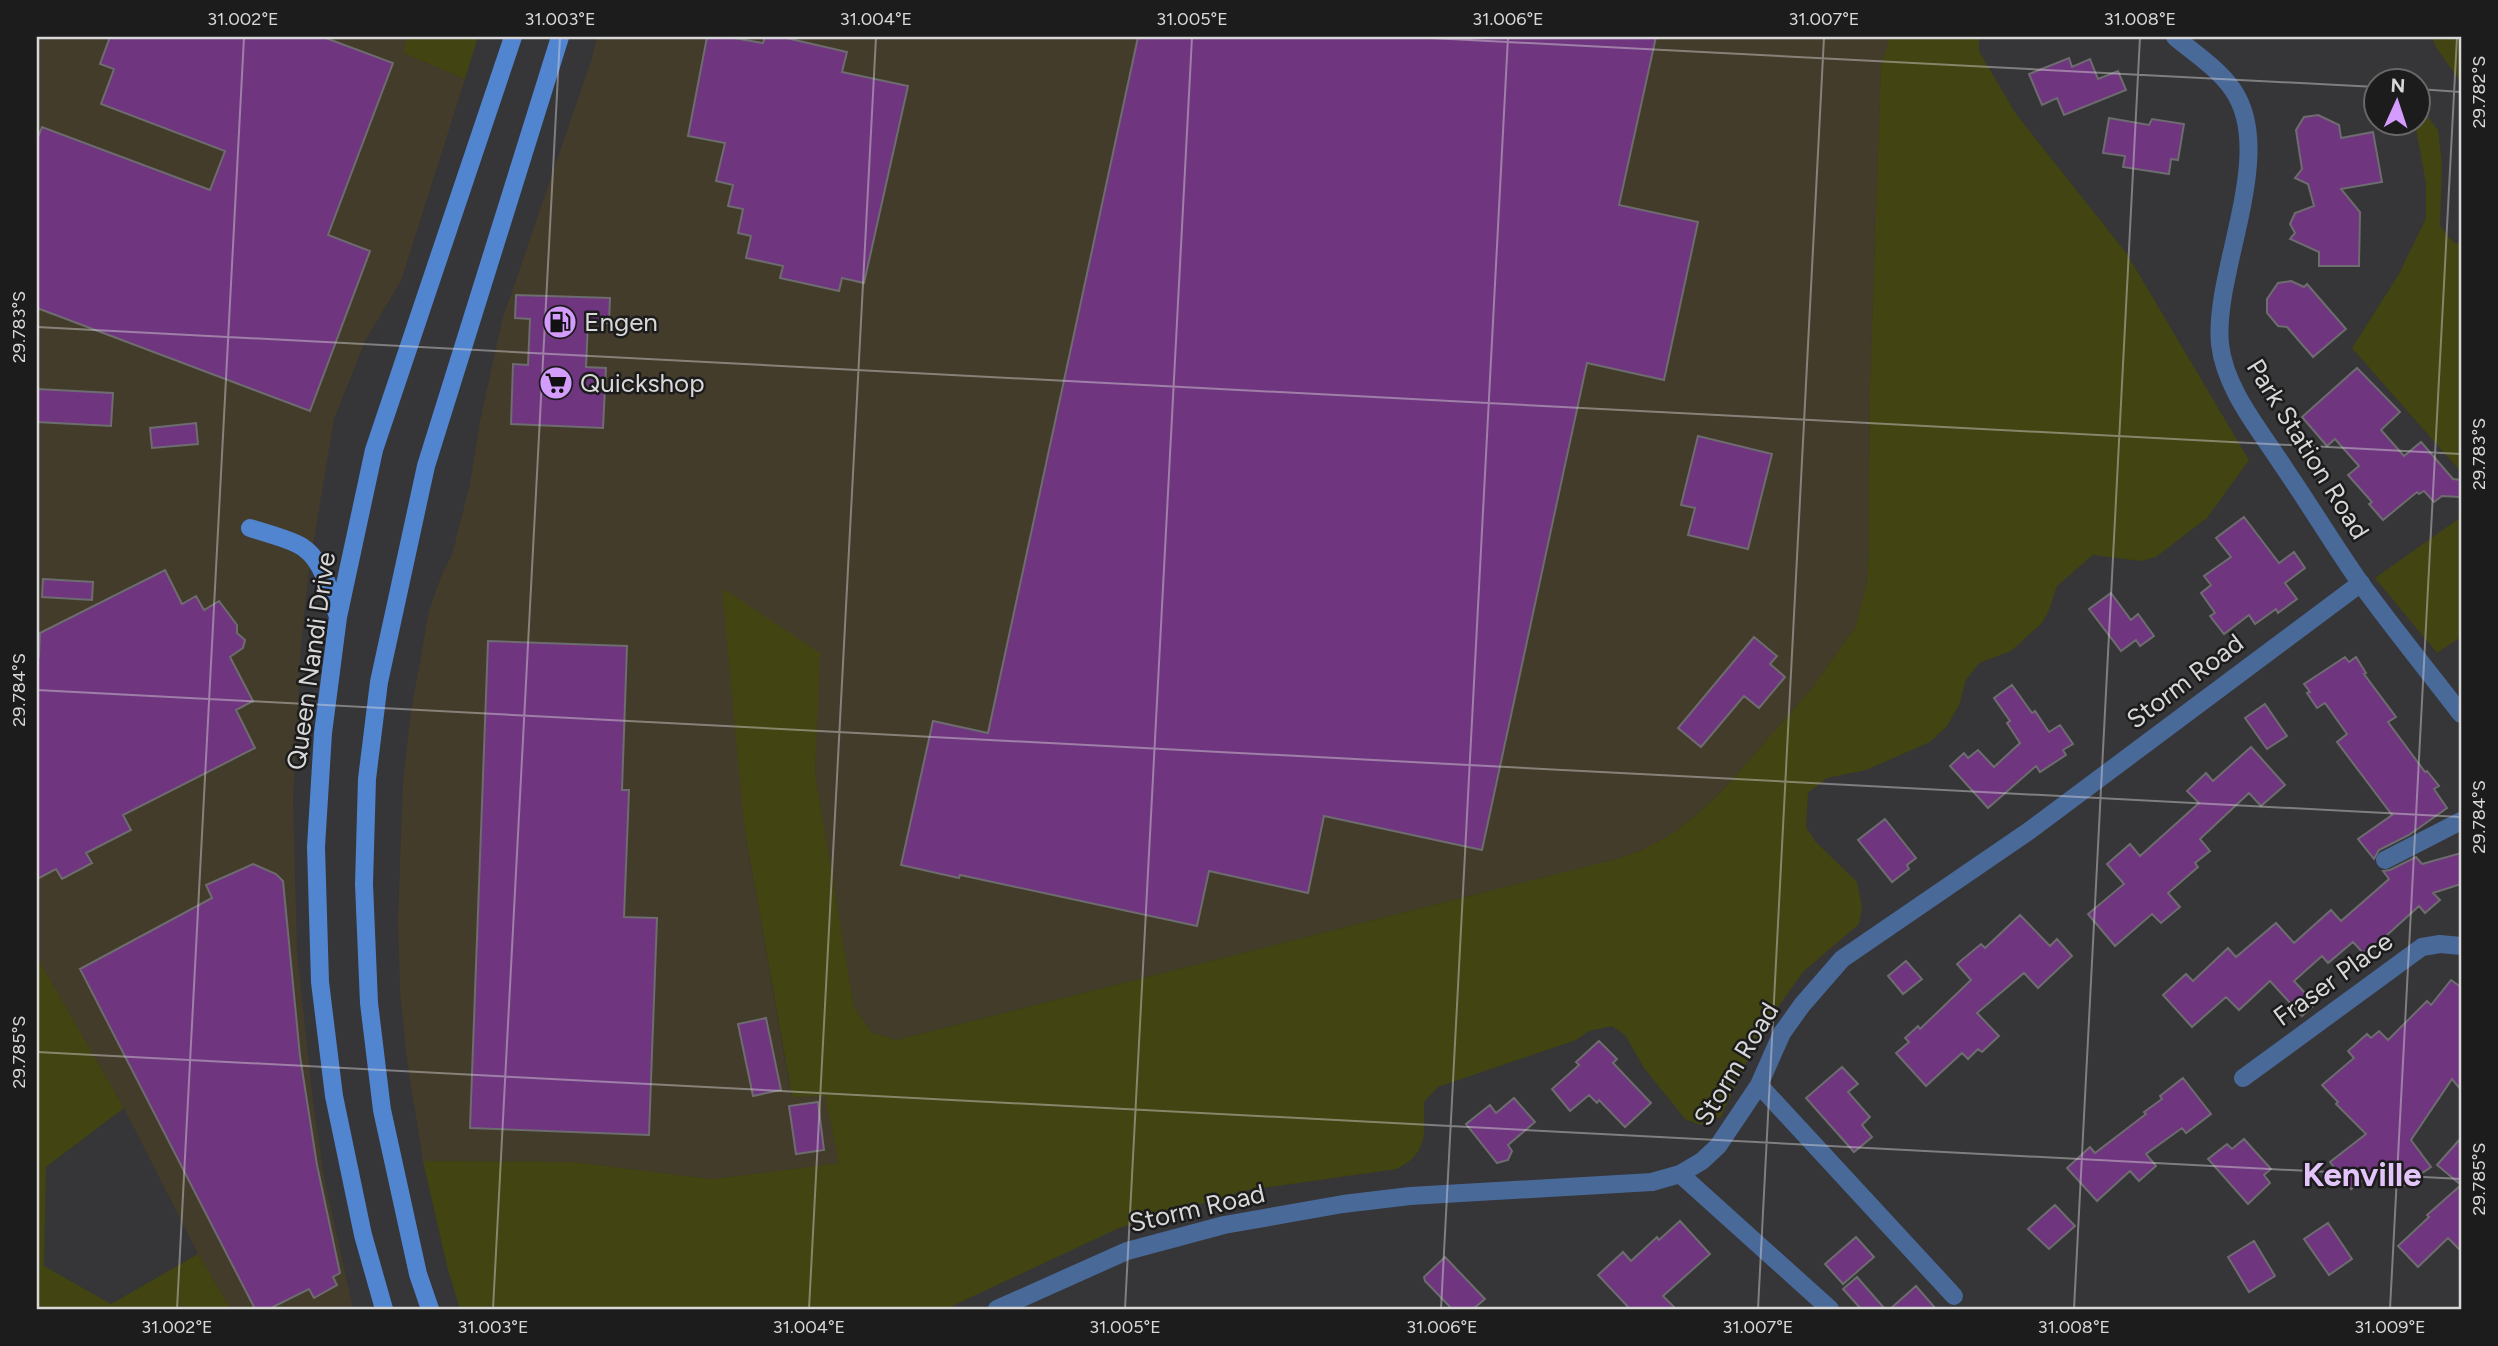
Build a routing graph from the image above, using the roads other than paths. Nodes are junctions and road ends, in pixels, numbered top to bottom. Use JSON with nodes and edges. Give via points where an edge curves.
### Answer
{"nodes":[{"id":1,"x":513,"y":37,"type":"edge"},
{"id":2,"x":560,"y":37,"type":"edge"},
{"id":3,"x":2175,"y":37,"type":"edge"},
{"id":4,"x":250,"y":528,"type":"dead end"},
{"id":5,"x":2361,"y":583,"type":"junction"},
{"id":6,"x":338,"y":617,"type":"junction"},
{"id":7,"x":2461,"y":714,"type":"edge"},
{"id":8,"x":2461,"y":821,"type":"edge"},
{"id":9,"x":2385,"y":860,"type":"dead end"},
{"id":10,"x":2461,"y":946,"type":"edge"},
{"id":11,"x":2243,"y":1078,"type":"dead end"},
{"id":12,"x":1759,"y":1085,"type":"junction"},
{"id":13,"x":1680,"y":1174,"type":"junction"},
{"id":14,"x":1954,"y":1296,"type":"dead end"},
{"id":15,"x":384,"y":1309,"type":"edge"},
{"id":16,"x":430,"y":1309,"type":"edge"},
{"id":17,"x":998,"y":1309,"type":"edge"},
{"id":18,"x":1830,"y":1309,"type":"edge"}],
"edges":[{"from":1,"to":6,"type":"main road","name":"Queen Nandi Drive","via":[[374,450]]},
{"from":2,"to":16,"type":"main road","via":[[426,466],[379,682],[367,779],[364,884],[371,1017],[382,1110]]},
{"from":3,"to":5,"type":"street","name":"Park Station Road","via":[[2233,89],[2246,126],[2247,177],[2219,320],[2224,365],[2243,404]]},
{"from":4,"to":6,"type":"main road","via":[[300,545],[316,560]]},
{"from":5,"to":7,"type":"street","name":"Park Station Road"},
{"from":5,"to":12,"type":"street","name":"Storm Road","via":[[2029,831],[1842,959],[1782,1033]]},
{"from":6,"to":15,"type":"main road","name":"Queen Nandi Drive","via":[[323,733],[316,847],[320,982],[334,1096],[363,1235]]},
{"from":8,"to":9,"type":"street"},
{"from":10,"to":11,"type":"street","name":"Fraser Place","via":[[2422,947]]},
{"from":12,"to":13,"type":"street","name":"Storm Road","via":[[1718,1146]]},
{"from":12,"to":14,"type":"street"},
{"from":13,"to":17,"type":"street","name":"Storm Road","via":[[1652,1182],[1410,1196],[1224,1225],[1127,1251]]},
{"from":13,"to":18,"type":"street"}]}
